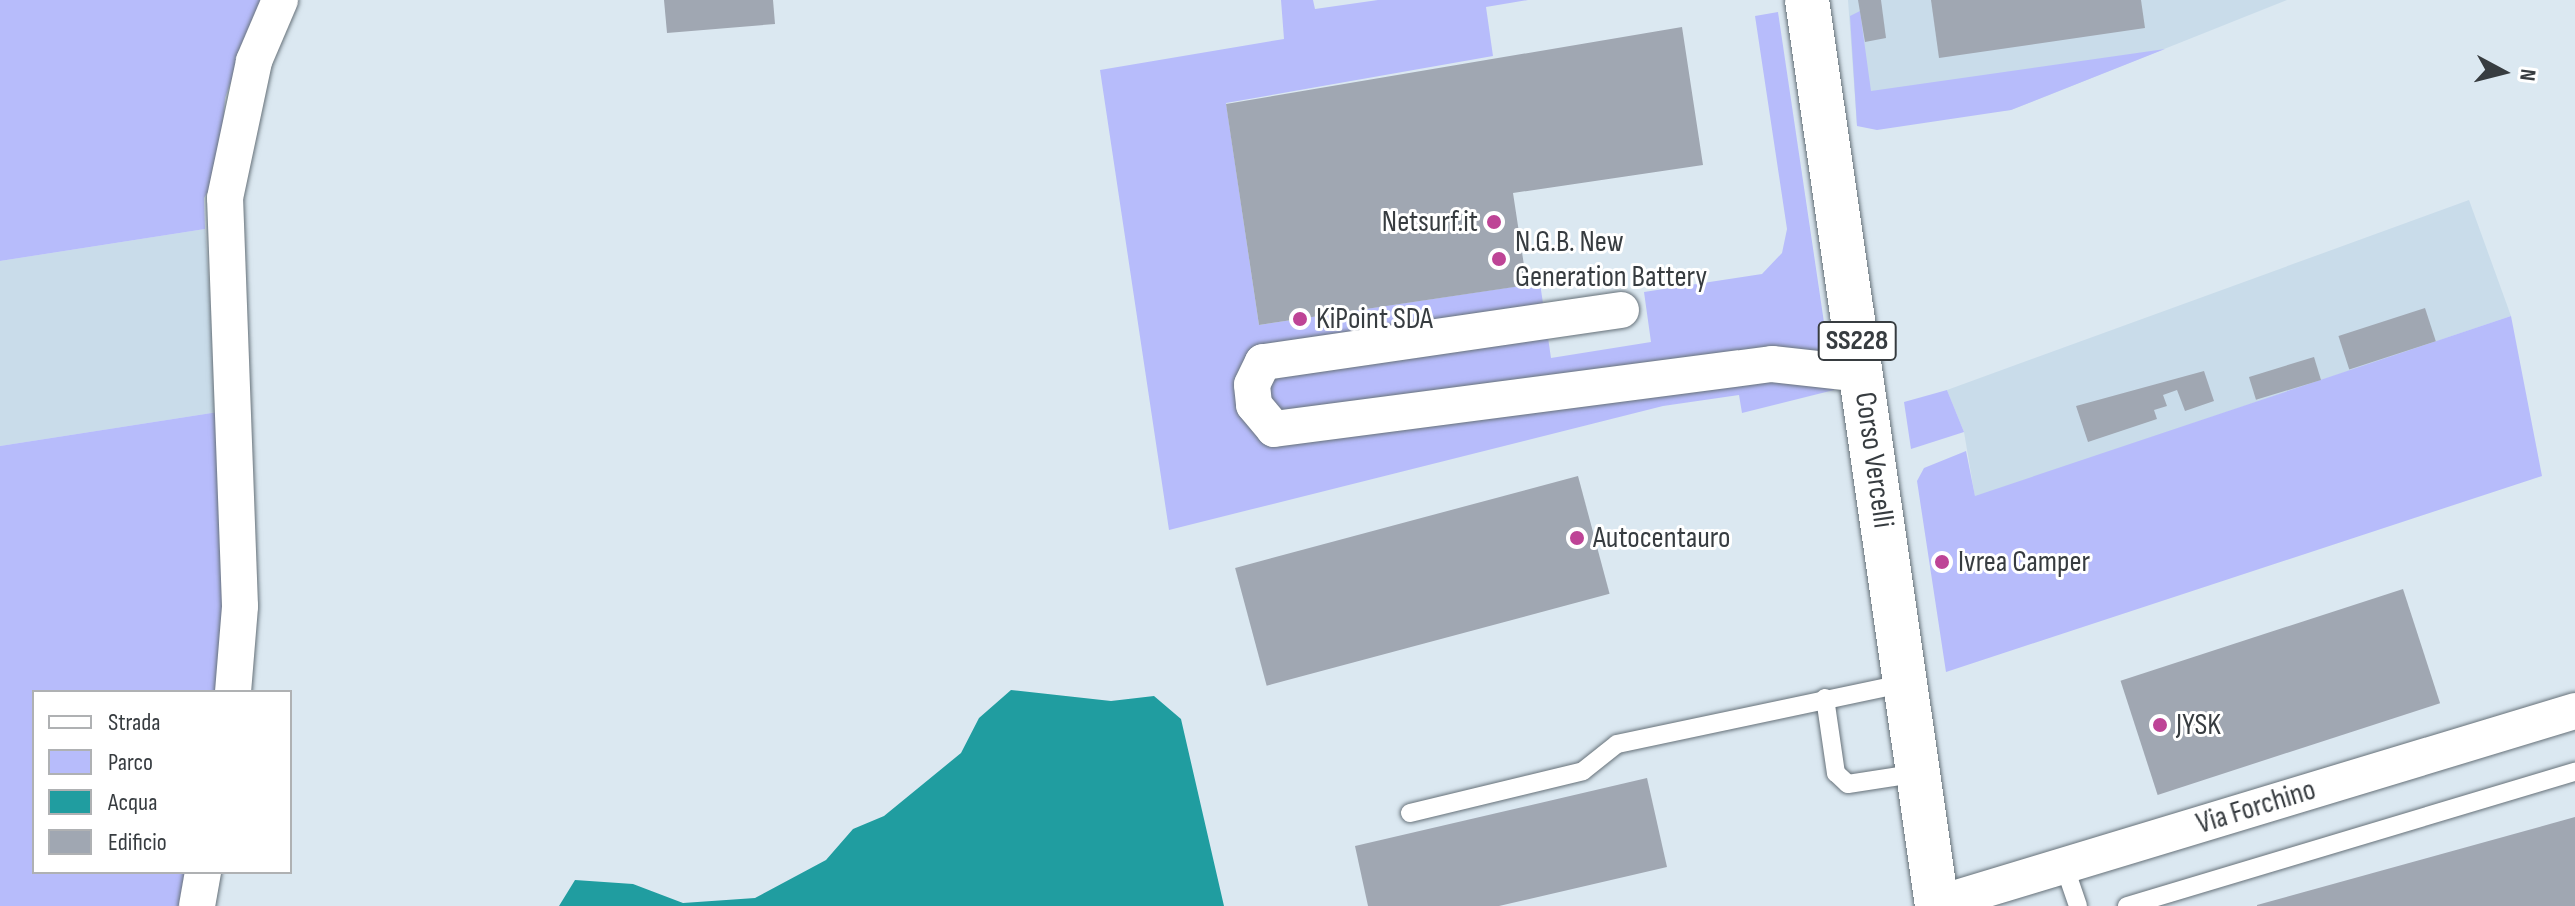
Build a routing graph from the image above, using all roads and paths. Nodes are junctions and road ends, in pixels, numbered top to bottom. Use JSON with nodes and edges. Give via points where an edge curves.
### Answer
{"nodes":[{"id":1,"x":280,"y":0,"type":"edge"},
{"id":2,"x":1807,"y":0,"type":"edge"},
{"id":3,"x":1621,"y":310,"type":"dead end"},
{"id":4,"x":1862,"y":374,"type":"junction"},
{"id":5,"x":1906,"y":683,"type":"junction"},
{"id":6,"x":233,"y":690,"type":"edge"},
{"id":7,"x":1825,"y":698,"type":"junction"},
{"id":8,"x":2575,"y":711,"type":"edge"},
{"id":9,"x":2575,"y":772,"type":"edge"},
{"id":10,"x":1919,"y":773,"type":"junction"},
{"id":11,"x":1410,"y":813,"type":"dead end"},
{"id":12,"x":2064,"y":865,"type":"junction"},
{"id":13,"x":203,"y":874,"type":"edge"},
{"id":14,"x":1937,"y":905,"type":"edge"},
{"id":15,"x":197,"y":906,"type":"edge"},
{"id":16,"x":2078,"y":906,"type":"edge"},
{"id":17,"x":2127,"y":906,"type":"edge"}],
"edges":[{"from":1,"to":6,"type":"street","via":[[254,61],[225,198],[240,606]]},
{"from":2,"to":4,"type":"main road","name":"Corso Vercelli","number":"SS228"},
{"from":3,"to":4,"type":"street","via":[[1263,362],[1252,385],[1254,405],[1274,429],[1772,364]]},
{"from":4,"to":5,"type":"main road","name":"Corso Vercelli","number":"SS228"},
{"from":5,"to":7,"type":"lane"},
{"from":5,"to":10,"type":"main road","number":"SS228"},
{"from":7,"to":10,"type":"lane","via":[[1836,773],[1848,784]]},
{"from":7,"to":11,"type":"lane","via":[[1617,744],[1583,771]]},
{"from":8,"to":12,"type":"street","name":"Via Forchino"},
{"from":9,"to":17,"type":"lane"},
{"from":10,"to":14,"type":"main road","number":"SS228"},
{"from":12,"to":14,"type":"street","name":"Via Forchino"},
{"from":12,"to":16,"type":"lane"},
{"from":13,"to":15,"type":"street"}]}
